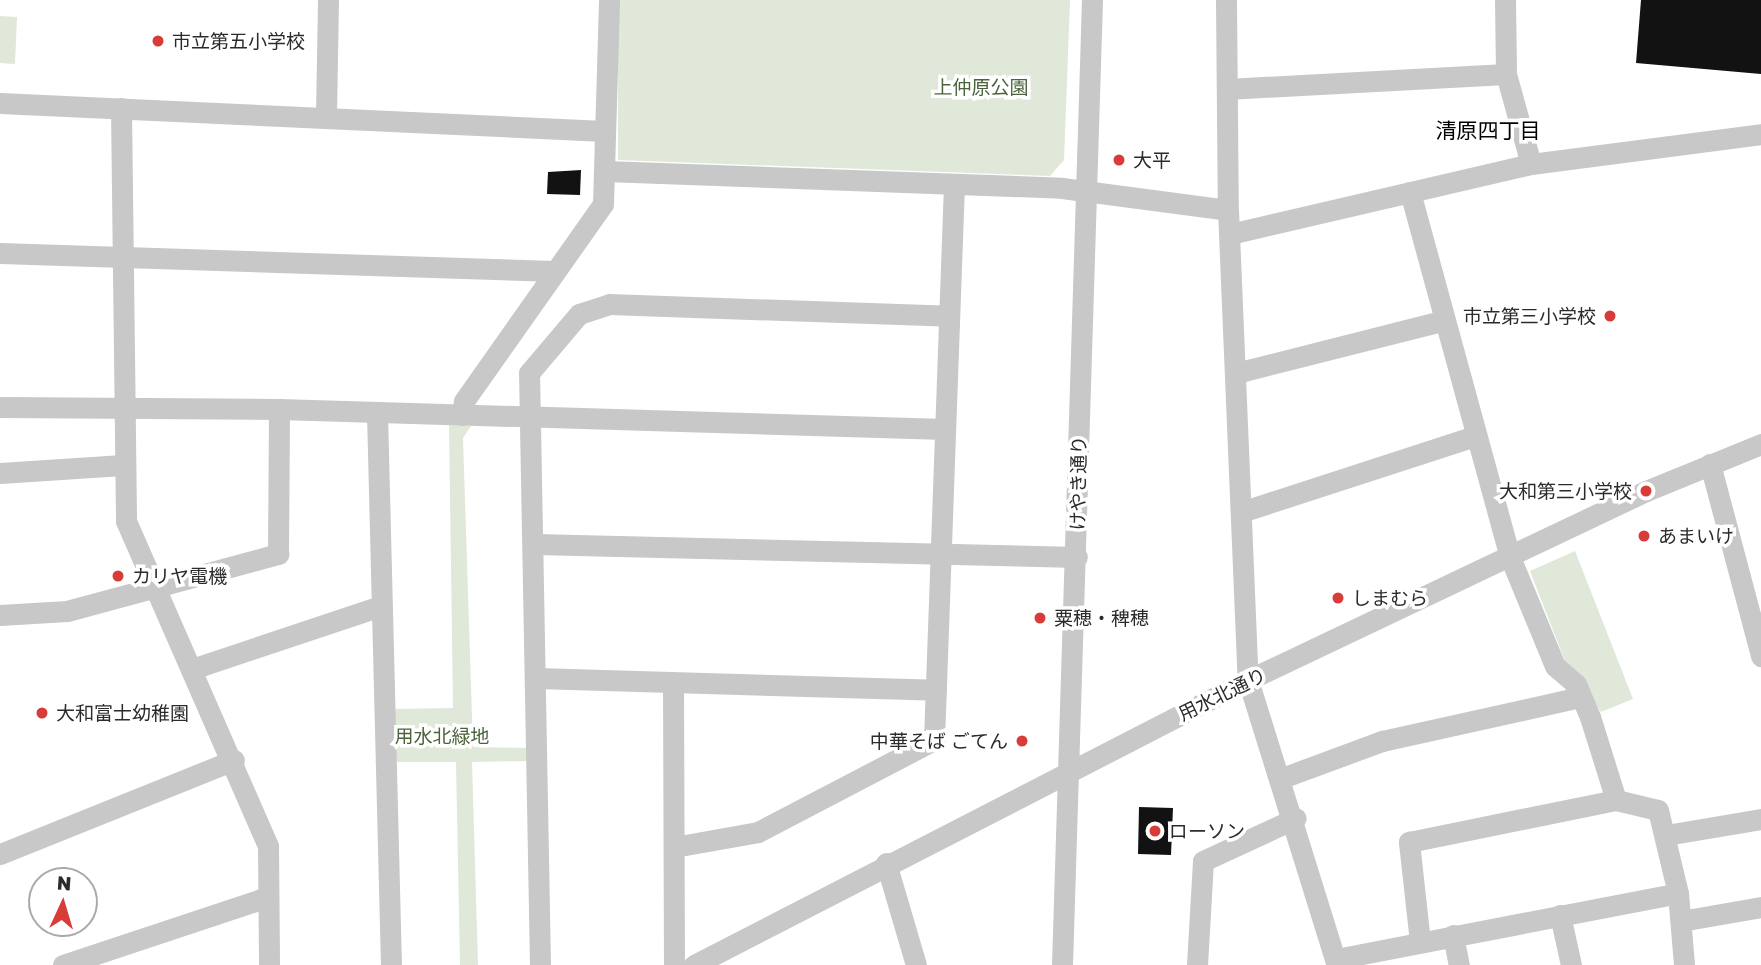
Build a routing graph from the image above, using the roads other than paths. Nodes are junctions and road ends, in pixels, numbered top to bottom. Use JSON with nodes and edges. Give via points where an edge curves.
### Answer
{"nodes":[{"id":1,"x":328,"y":0,"type":"edge"},
{"id":2,"x":609,"y":0,"type":"edge"},
{"id":3,"x":1092,"y":0,"type":"edge"},
{"id":4,"x":1226,"y":0,"type":"edge"},
{"id":5,"x":1505,"y":0,"type":"edge"},
{"id":6,"x":1506,"y":74,"type":"junction"},
{"id":7,"x":1227,"y":89,"type":"junction"},
{"id":8,"x":0,"y":103,"type":"edge"},
{"id":9,"x":121,"y":108,"type":"junction"},
{"id":10,"x":326,"y":115,"type":"junction"},
{"id":11,"x":604,"y":131,"type":"junction"},
{"id":12,"x":1761,"y":134,"type":"edge"},
{"id":13,"x":1531,"y":164,"type":"junction"},
{"id":14,"x":605,"y":172,"type":"junction"},
{"id":15,"x":954,"y":185,"type":"junction"},
{"id":16,"x":1083,"y":190,"type":"junction"},
{"id":17,"x":1410,"y":192,"type":"junction"},
{"id":18,"x":1228,"y":210,"type":"junction"},
{"id":19,"x":1230,"y":234,"type":"junction"},
{"id":20,"x":0,"y":253,"type":"edge"},
{"id":21,"x":125,"y":254,"type":"junction"},
{"id":22,"x":555,"y":271,"type":"junction"},
{"id":23,"x":949,"y":316,"type":"junction"},
{"id":24,"x":1442,"y":321,"type":"junction"},
{"id":25,"x":1236,"y":373,"type":"junction"},
{"id":26,"x":125,"y":406,"type":"junction"},
{"id":27,"x":0,"y":407,"type":"edge"},
{"id":28,"x":279,"y":409,"type":"junction"},
{"id":29,"x":377,"y":412,"type":"junction"},
{"id":30,"x":461,"y":415,"type":"junction"},
{"id":31,"x":531,"y":417,"type":"junction"},
{"id":32,"x":945,"y":429,"type":"junction"},
{"id":33,"x":1475,"y":436,"type":"junction"},
{"id":34,"x":1761,"y":445,"type":"edge"},
{"id":35,"x":1710,"y":464,"type":"junction"},
{"id":36,"x":123,"y":465,"type":"junction"},
{"id":37,"x":0,"y":473,"type":"edge"},
{"id":38,"x":1241,"y":512,"type":"junction"},
{"id":39,"x":535,"y":544,"type":"junction"},
{"id":40,"x":941,"y":554,"type":"junction"},
{"id":41,"x":1077,"y":557,"type":"junction"},
{"id":42,"x":1510,"y":557,"type":"junction"},
{"id":43,"x":158,"y":590,"type":"junction"},
{"id":44,"x":380,"y":607,"type":"junction"},
{"id":45,"x":0,"y":615,"type":"edge"},
{"id":46,"x":1761,"y":656,"type":"edge"},
{"id":47,"x":192,"y":669,"type":"junction"},
{"id":48,"x":537,"y":678,"type":"junction"},
{"id":49,"x":1248,"y":680,"type":"junction"},
{"id":50,"x":673,"y":682,"type":"junction"},
{"id":51,"x":936,"y":690,"type":"junction"},
{"id":52,"x":1581,"y":697,"type":"junction"},
{"id":53,"x":234,"y":760,"type":"junction"},
{"id":54,"x":1071,"y":769,"type":"junction"},
{"id":55,"x":1282,"y":778,"type":"junction"},
{"id":56,"x":1616,"y":800,"type":"junction"},
{"id":57,"x":1296,"y":818,"type":"junction"},
{"id":58,"x":1761,"y":819,"type":"edge"},
{"id":59,"x":1666,"y":835,"type":"junction"},
{"id":60,"x":674,"y":847,"type":"junction"},
{"id":61,"x":0,"y":854,"type":"edge"},
{"id":62,"x":886,"y":863,"type":"junction"},
{"id":63,"x":1678,"y":893,"type":"junction"},
{"id":64,"x":268,"y":897,"type":"junction"},
{"id":65,"x":1761,"y":907,"type":"edge"},
{"id":66,"x":1560,"y":915,"type":"junction"},
{"id":67,"x":1681,"y":921,"type":"junction"},
{"id":68,"x":1453,"y":935,"type":"junction"},
{"id":69,"x":1420,"y":942,"type":"junction"},
{"id":70,"x":1336,"y":962,"type":"edge"},
{"id":71,"x":62,"y":965,"type":"edge"},
{"id":72,"x":269,"y":965,"type":"edge"},
{"id":73,"x":391,"y":965,"type":"edge"},
{"id":74,"x":540,"y":965,"type":"edge"},
{"id":75,"x":674,"y":965,"type":"edge"},
{"id":76,"x":694,"y":965,"type":"edge"},
{"id":77,"x":916,"y":965,"type":"edge"},
{"id":78,"x":1062,"y":965,"type":"edge"},
{"id":79,"x":1197,"y":965,"type":"edge"},
{"id":80,"x":1459,"y":965,"type":"edge"},
{"id":81,"x":1571,"y":965,"type":"edge"},
{"id":82,"x":1684,"y":965,"type":"edge"}],
"edges":[{"from":1,"to":10,"type":"street"},
{"from":2,"to":11,"type":"street"},
{"from":3,"to":16,"type":"street","name":"けやき通り"},
{"from":4,"to":7,"type":"street"},
{"from":5,"to":6,"type":"street"},
{"from":6,"to":7,"type":"street"},
{"from":6,"to":13,"type":"street"},
{"from":7,"to":18,"type":"street"},
{"from":8,"to":9,"type":"street"},
{"from":9,"to":10,"type":"street"},
{"from":9,"to":21,"type":"street"},
{"from":10,"to":11,"type":"street"},
{"from":11,"to":14,"type":"street"},
{"from":12,"to":13,"type":"street"},
{"from":13,"to":17,"type":"street"},
{"from":14,"to":15,"type":"street"},
{"from":14,"to":22,"type":"street","via":[[603,204]]},
{"from":15,"to":16,"type":"street"},
{"from":15,"to":23,"type":"street"},
{"from":16,"to":18,"type":"street"},
{"from":16,"to":41,"type":"street","name":"けやき通り"},
{"from":17,"to":19,"type":"street"},
{"from":17,"to":24,"type":"street"},
{"from":18,"to":19,"type":"street"},
{"from":19,"to":25,"type":"street"},
{"from":20,"to":21,"type":"street"},
{"from":21,"to":22,"type":"street"},
{"from":21,"to":26,"type":"street"},
{"from":22,"to":30,"type":"street","via":[[464,401]]},
{"from":23,"to":31,"type":"street","via":[[609,304],[579,314],[529,373]]},
{"from":23,"to":32,"type":"street"},
{"from":24,"to":25,"type":"street"},
{"from":24,"to":33,"type":"street"},
{"from":25,"to":38,"type":"street"},
{"from":26,"to":27,"type":"street"},
{"from":26,"to":28,"type":"street"},
{"from":26,"to":36,"type":"street"},
{"from":28,"to":29,"type":"street"},
{"from":28,"to":43,"type":"street","via":[[278,554]]},
{"from":29,"to":30,"type":"street"},
{"from":29,"to":44,"type":"street"},
{"from":30,"to":31,"type":"street"},
{"from":31,"to":32,"type":"street"},
{"from":31,"to":39,"type":"street"},
{"from":32,"to":40,"type":"street"},
{"from":33,"to":38,"type":"street"},
{"from":33,"to":42,"type":"street"},
{"from":34,"to":35,"type":"street","name":"用水北通り"},
{"from":35,"to":42,"type":"street","name":"用水北通り"},
{"from":35,"to":46,"type":"street"},
{"from":36,"to":37,"type":"street"},
{"from":36,"to":43,"type":"street","via":[[131,541]]},
{"from":38,"to":49,"type":"street"},
{"from":39,"to":40,"type":"street"},
{"from":39,"to":48,"type":"street"},
{"from":40,"to":41,"type":"street"},
{"from":40,"to":51,"type":"street"},
{"from":41,"to":54,"type":"street","name":"けやき通り"},
{"from":42,"to":49,"type":"street","name":"用水北通り"},
{"from":42,"to":52,"type":"street","via":[[1555,666]]},
{"from":43,"to":45,"type":"street","via":[[66,611]]},
{"from":43,"to":47,"type":"street"},
{"from":44,"to":47,"type":"street"},
{"from":44,"to":73,"type":"street"},
{"from":47,"to":53,"type":"street"},
{"from":48,"to":50,"type":"street"},
{"from":48,"to":74,"type":"street"},
{"from":49,"to":54,"type":"street","name":"用水北通り"},
{"from":49,"to":55,"type":"street"},
{"from":50,"to":51,"type":"street"},
{"from":50,"to":60,"type":"street"},
{"from":51,"to":60,"type":"street","via":[[934,740],[758,832]]},
{"from":52,"to":55,"type":"street","via":[[1382,741]]},
{"from":52,"to":56,"type":"street"},
{"from":53,"to":61,"type":"street"},
{"from":53,"to":64,"type":"street","via":[[268,846]]},
{"from":54,"to":62,"type":"street","name":"用水北通り"},
{"from":54,"to":78,"type":"street","name":"けやき通り"},
{"from":55,"to":57,"type":"street"},
{"from":56,"to":59,"type":"street","via":[[1650,804]]},
{"from":56,"to":69,"type":"street","via":[[1409,842]]},
{"from":57,"to":70,"type":"street"},
{"from":57,"to":79,"type":"street","via":[[1203,861]]},
{"from":58,"to":59,"type":"street"},
{"from":59,"to":63,"type":"street"},
{"from":60,"to":75,"type":"street"},
{"from":62,"to":76,"type":"street","name":"用水北通り"},
{"from":62,"to":77,"type":"street"},
{"from":63,"to":66,"type":"street"},
{"from":63,"to":67,"type":"street"},
{"from":64,"to":71,"type":"street"},
{"from":64,"to":72,"type":"street"},
{"from":65,"to":67,"type":"street"},
{"from":66,"to":68,"type":"street"},
{"from":66,"to":81,"type":"street"},
{"from":67,"to":82,"type":"street"},
{"from":68,"to":69,"type":"street"},
{"from":68,"to":80,"type":"street"},
{"from":69,"to":70,"type":"street"}]}
